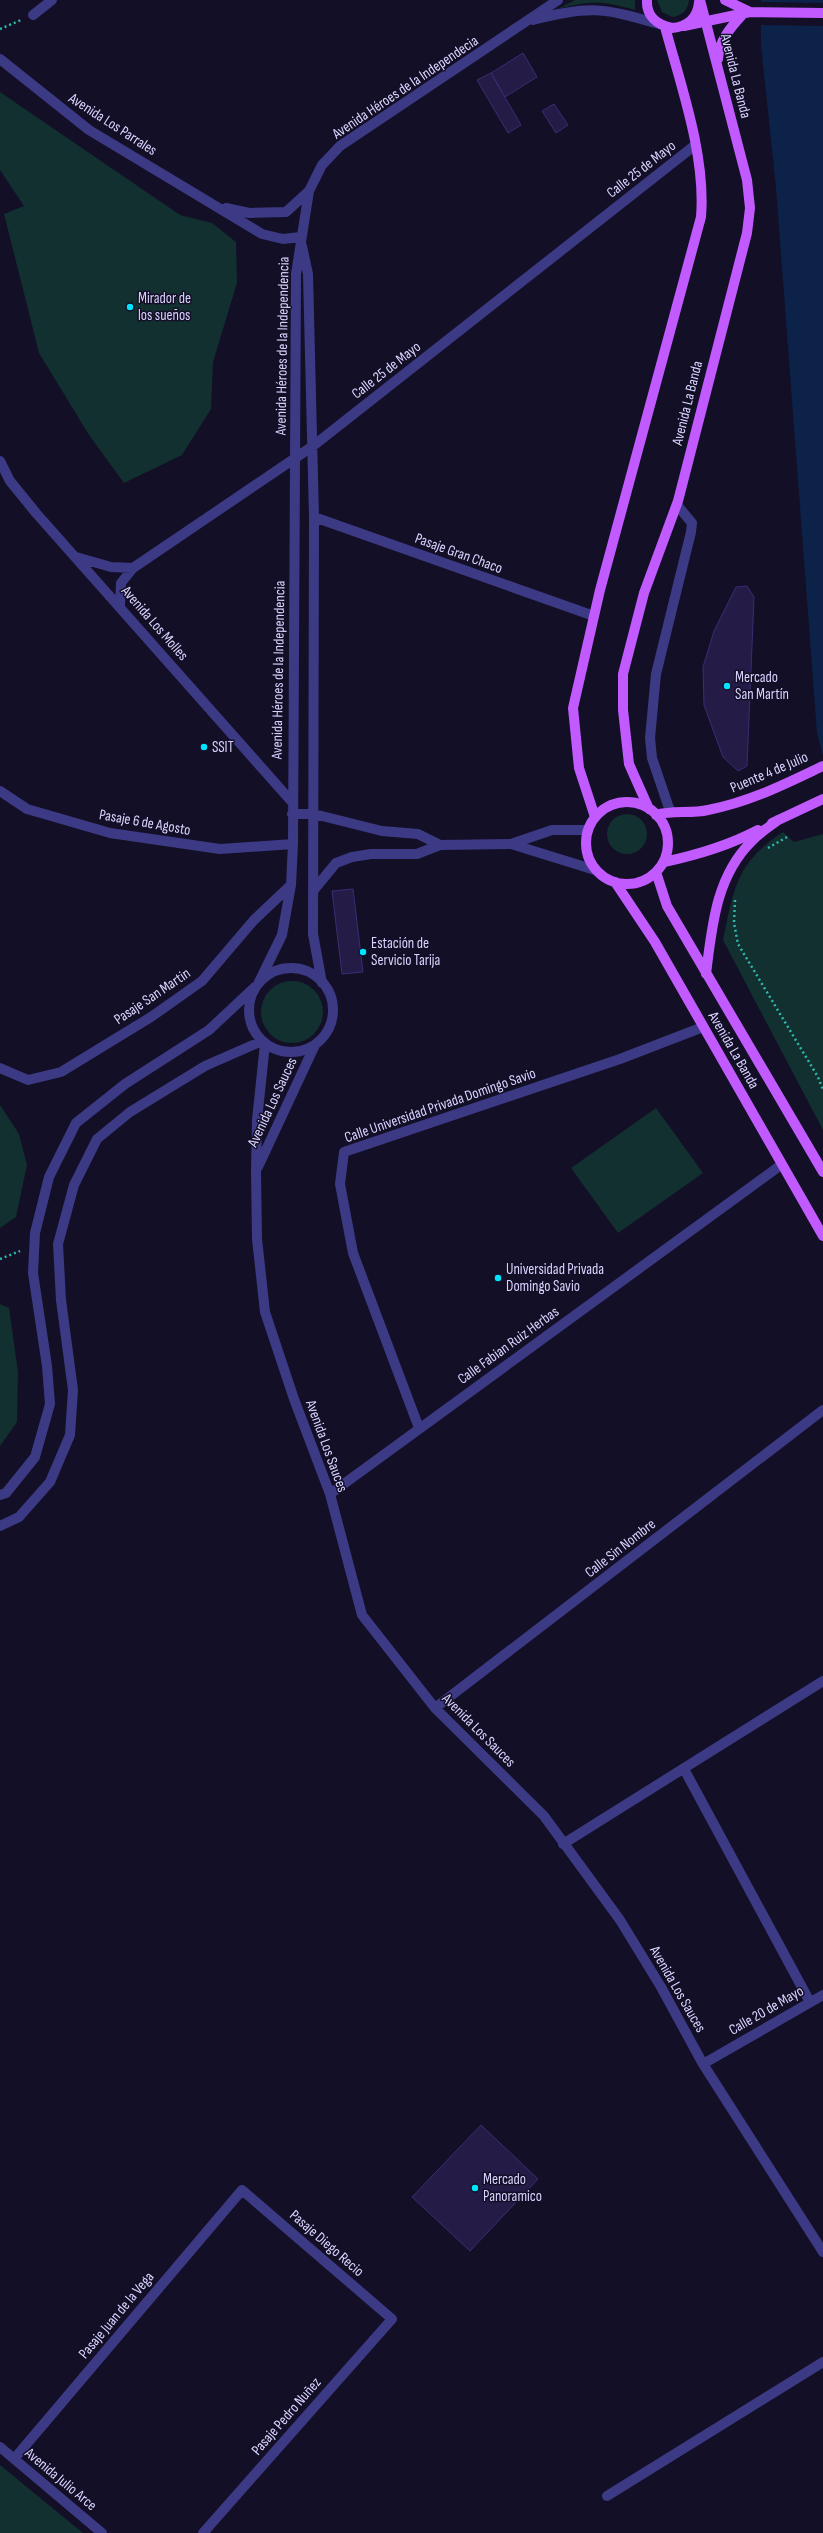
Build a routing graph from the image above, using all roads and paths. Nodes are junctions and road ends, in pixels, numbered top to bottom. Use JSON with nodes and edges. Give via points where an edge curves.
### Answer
{"nodes":[{"id":1,"x":52,"y":0,"type":"edge"},
{"id":2,"x":558,"y":0,"type":"edge"},
{"id":3,"x":647,"y":0,"type":"edge"},
{"id":4,"x":700,"y":0,"type":"edge"},
{"id":5,"x":725,"y":0,"type":"edge"},
{"id":6,"x":746,"y":13,"type":"junction"},
{"id":7,"x":823,"y":13,"type":"edge"},
{"id":8,"x":33,"y":15,"type":"joint"},
{"id":9,"x":529,"y":21,"type":"junction"},
{"id":10,"x":706,"y":22,"type":"junction"},
{"id":11,"x":662,"y":26,"type":"junction"},
{"id":12,"x":684,"y":26,"type":"junction"},
{"id":13,"x":0,"y":29,"type":"edge"},
{"id":14,"x":0,"y":59,"type":"edge"},
{"id":15,"x":718,"y":63,"type":"junction"},
{"id":16,"x":694,"y":146,"type":"junction"},
{"id":17,"x":309,"y":191,"type":"junction"},
{"id":18,"x":215,"y":205,"type":"junction"},
{"id":19,"x":300,"y":237,"type":"junction"},
{"id":20,"x":313,"y":446,"type":"junction"},
{"id":21,"x":296,"y":458,"type":"junction"},
{"id":22,"x":0,"y":461,"type":"edge"},
{"id":23,"x":676,"y":505,"type":"junction"},
{"id":24,"x":314,"y":517,"type":"junction"},
{"id":25,"x":76,"y":557,"type":"junction"},
{"id":26,"x":133,"y":568,"type":"junction"},
{"id":27,"x":120,"y":606,"type":"junction"},
{"id":28,"x":594,"y":616,"type":"junction"},
{"id":29,"x":823,"y":766,"type":"edge"},
{"id":30,"x":0,"y":791,"type":"edge"},
{"id":31,"x":821,"y":800,"type":"edge"},
{"id":32,"x":292,"y":802,"type":"junction"},
{"id":33,"x":670,"y":811,"type":"junction"},
{"id":34,"x":653,"y":812,"type":"junction"},
{"id":35,"x":292,"y":814,"type":"junction"},
{"id":36,"x":314,"y":814,"type":"junction"},
{"id":37,"x":595,"y":817,"type":"junction"},
{"id":38,"x":778,"y":820,"type":"junction"},
{"id":39,"x":588,"y":830,"type":"junction"},
{"id":40,"x":787,"y":837,"type":"dead end"},
{"id":41,"x":293,"y":844,"type":"junction"},
{"id":42,"x":511,"y":844,"type":"junction"},
{"id":43,"x":440,"y":845,"type":"junction"},
{"id":44,"x":764,"y":850,"type":"dead end"},
{"id":45,"x":664,"y":862,"type":"junction"},
{"id":46,"x":596,"y":870,"type":"junction"},
{"id":47,"x":656,"y":872,"type":"junction"},
{"id":48,"x":615,"y":882,"type":"junction"},
{"id":49,"x":291,"y":885,"type":"junction"},
{"id":50,"x":313,"y":891,"type":"junction"},
{"id":51,"x":736,"y":896,"type":"dead end"},
{"id":52,"x":706,"y":974,"type":"junction"},
{"id":53,"x":322,"y":983,"type":"junction"},
{"id":54,"x":257,"y":984,"type":"junction"},
{"id":55,"x":704,"y":1027,"type":"junction"},
{"id":56,"x":263,"y":1043,"type":"junction"},
{"id":57,"x":315,"y":1045,"type":"junction"},
{"id":58,"x":0,"y":1068,"type":"edge"},
{"id":59,"x":823,"y":1090,"type":"edge"},
{"id":60,"x":781,"y":1165,"type":"junction"},
{"id":61,"x":256,"y":1171,"type":"junction"},
{"id":62,"x":823,"y":1172,"type":"edge"},
{"id":63,"x":823,"y":1236,"type":"edge"},
{"id":64,"x":34,"y":1246,"type":"junction"},
{"id":65,"x":0,"y":1259,"type":"edge"},
{"id":66,"x":823,"y":1410,"type":"edge"},
{"id":67,"x":419,"y":1428,"type":"junction"},
{"id":68,"x":330,"y":1494,"type":"junction"},
{"id":69,"x":0,"y":1495,"type":"edge"},
{"id":70,"x":0,"y":1526,"type":"edge"},
{"id":71,"x":823,"y":1681,"type":"edge"},
{"id":72,"x":435,"y":1708,"type":"junction"},
{"id":73,"x":684,"y":1769,"type":"junction"},
{"id":74,"x":563,"y":1844,"type":"junction"},
{"id":75,"x":823,"y":1995,"type":"edge"},
{"id":76,"x":810,"y":2002,"type":"junction"},
{"id":77,"x":703,"y":2064,"type":"junction"},
{"id":78,"x":242,"y":2190,"type":"joint"},
{"id":79,"x":823,"y":2252,"type":"edge"},
{"id":80,"x":392,"y":2319,"type":"joint"},
{"id":81,"x":823,"y":2362,"type":"edge"},
{"id":82,"x":0,"y":2447,"type":"edge"},
{"id":83,"x":14,"y":2459,"type":"junction"},
{"id":84,"x":607,"y":2496,"type":"dead end"},
{"id":85,"x":102,"y":2533,"type":"edge"},
{"id":86,"x":203,"y":2533,"type":"edge"}],
"edges":[{"from":1,"to":8,"type":"street"},
{"from":2,"to":9,"type":"street","name":"Avenida Héroes de la Independecia"},
{"from":3,"to":11,"type":"main road","via":[[650,16]]},
{"from":4,"to":10,"type":"main road","name":"Avenida La Banda"},
{"from":4,"to":12,"type":"main road","via":[[694,18]]},
{"from":5,"to":6,"type":"main road"},
{"from":6,"to":7,"type":"main road"},
{"from":6,"to":10,"type":"main road"},
{"from":6,"to":15,"type":"main road","via":[[725,36],[719,49]]},
{"from":8,"to":13,"type":"path"},
{"from":9,"to":11,"type":"street","name":"Avenida Héroes de la Independecia","via":[[568,11],[594,9],[621,13]]},
{"from":9,"to":17,"type":"street","name":"Avenida Héroes de la Independecia","via":[[340,146],[322,165]]},
{"from":10,"to":12,"type":"main road"},
{"from":10,"to":15,"type":"main road","name":"Avenida La Banda"},
{"from":11,"to":12,"type":"main road"},
{"from":11,"to":16,"type":"main road","via":[[683,90]]},
{"from":14,"to":18,"type":"street","name":"Avenida Los Parrales","via":[[90,130]]},
{"from":15,"to":23,"type":"main road","name":"Avenida La Banda","via":[[747,180],[750,208],[747,233]]},
{"from":16,"to":20,"type":"street","name":"Calle 25 de Mayo"},
{"from":16,"to":28,"type":"main road","via":[[701,171],[701,217]]},
{"from":17,"to":18,"type":"street","name":"Avenida Los Parrales","via":[[286,212],[249,214]]},
{"from":17,"to":19,"type":"street","name":"Avenida Héroes de la Independecia"},
{"from":18,"to":19,"type":"street","name":"Avenida Los Parrales","via":[[262,234],[283,239]]},
{"from":19,"to":20,"type":"street","name":"Avenida Héroes de la Independencia","via":[[308,274]]},
{"from":19,"to":21,"type":"street","name":"Avenida Héroes de la Independencia","via":[[296,274]]},
{"from":20,"to":21,"type":"street","name":"Calle 25 de Mayo"},
{"from":20,"to":24,"type":"street","name":"Avenida Héroes de la Independencia"},
{"from":21,"to":26,"type":"street","name":"Calle 25 de Mayo"},
{"from":21,"to":32,"type":"street","name":"Avenida Héroes de la Independencia"},
{"from":22,"to":25,"type":"street","name":"Avenida Los Molles","via":[[10,481]]},
{"from":23,"to":33,"type":"street","via":[[692,524],[656,674],[650,738],[652,758]]},
{"from":23,"to":34,"type":"main road","name":"Avenida La Banda","via":[[644,593],[623,674],[623,710],[629,764]]},
{"from":24,"to":28,"type":"street","name":"Pasaje Gran Chaco"},
{"from":24,"to":36,"type":"street","name":"Avenida Héroes de la Independencia"},
{"from":25,"to":26,"type":"street","via":[[111,567]]},
{"from":25,"to":27,"type":"street","name":"Avenida Los Molles"},
{"from":26,"to":27,"type":"street","name":"Calle 25 de Mayo","via":[[121,583]]},
{"from":27,"to":32,"type":"street","name":"Avenida Los Molles"},
{"from":28,"to":37,"type":"main road","via":[[573,708],[579,768]]},
{"from":29,"to":33,"type":"main road","name":"Puente 4 de Julio","via":[[743,803],[705,811]]},
{"from":30,"to":41,"type":"street","name":"Pasaje 6 de Agosto","via":[[27,809],[110,833],[220,849]]},
{"from":31,"to":38,"type":"main road"},
{"from":32,"to":35,"type":"street","name":"Avenida Héroes de la Independencia"},
{"from":33,"to":34,"type":"main road","name":"Puente 4 de Julio"},
{"from":34,"to":37,"type":"main road","via":[[626,802],[604,809]]},
{"from":34,"to":45,"type":"main road","via":[[667,834],[668,847]]},
{"from":35,"to":36,"type":"street"},
{"from":35,"to":41,"type":"street","name":"Avenida Héroes de la Independencia"},
{"from":36,"to":43,"type":"street","via":[[382,831],[418,834]]},
{"from":36,"to":50,"type":"street","name":"Avenida Héroes de la Independencia"},
{"from":37,"to":39,"type":"main road"},
{"from":38,"to":45,"type":"main road","via":[[736,842]]},
{"from":38,"to":52,"type":"main road","via":[[752,840],[736,859],[728,875],[714,915]]},
{"from":39,"to":42,"type":"street","via":[[552,830]]},
{"from":39,"to":46,"type":"main road","via":[[586,851]]},
{"from":40,"to":44,"type":"path"},
{"from":41,"to":49,"type":"street","name":"Avenida Héroes de la Independencia"},
{"from":42,"to":43,"type":"street"},
{"from":42,"to":46,"type":"street"},
{"from":43,"to":50,"type":"street","via":[[417,854],[371,854],[352,857],[336,864]]},
{"from":45,"to":47,"type":"main road"},
{"from":46,"to":48,"type":"main road"},
{"from":47,"to":48,"type":"main road","via":[[637,883]]},
{"from":47,"to":52,"type":"main road","name":"Avenida La Banda","via":[[667,906]]},
{"from":48,"to":55,"type":"main road","name":"Avenida La Banda","via":[[655,942]]},
{"from":49,"to":54,"type":"street","name":"Avenida Héroes de la Independencia","via":[[282,935]]},
{"from":49,"to":58,"type":"street","name":"Pasaje San Martin","via":[[254,920],[202,981],[151,1016],[61,1072],[28,1080]]},
{"from":50,"to":53,"type":"street","name":"Avenida Héroes de la Independencia","via":[[313,934]]},
{"from":51,"to":59,"type":"path","via":[[734,923],[738,944],[818,1077]]},
{"from":52,"to":62,"type":"main road","name":"Avenida La Banda"},
{"from":53,"to":54,"type":"street","via":[[311,974],[298,969],[284,969],[270,973]]},
{"from":53,"to":57,"type":"street","via":[[330,995],[332,1017],[325,1035]]},
{"from":54,"to":56,"type":"street","via":[[250,1000],[248,1015],[252,1029]]},
{"from":54,"to":64,"type":"street","name":"Avenida Héroes de la Independencia","via":[[209,1030],[125,1084],[76,1123],[49,1177]]},
{"from":55,"to":60,"type":"main road","name":"Avenida La Banda"},
{"from":55,"to":67,"type":"street","name":"Calle Universidad Privada Domingo Savio","via":[[620,1059],[344,1152],[340,1184],[353,1253]]},
{"from":56,"to":57,"type":"street","via":[[290,1053],[303,1051]]},
{"from":56,"to":61,"type":"street","name":"Avenida Los Sauces"},
{"from":56,"to":70,"type":"street","via":[[205,1066],[130,1112],[97,1139],[74,1185],[58,1244],[61,1300],[73,1390],[70,1435],[50,1482],[19,1517]]},
{"from":57,"to":61,"type":"street","name":"Avenida Los Sauces"},
{"from":60,"to":63,"type":"main road","name":"Avenida La Banda"},
{"from":60,"to":67,"type":"street","name":"Calle Fabian Ruiz Herbas"},
{"from":61,"to":68,"type":"street","name":"Avenida Los Sauces","via":[[257,1239],[265,1312]]},
{"from":64,"to":65,"type":"path"},
{"from":64,"to":69,"type":"street","name":"Avenida Héroes de la Independencia","via":[[33,1273],[50,1404],[35,1457],[6,1493]]},
{"from":66,"to":72,"type":"street","name":"Calle Sin Nombre"},
{"from":67,"to":68,"type":"street","name":"Calle Fabian Ruiz Herbas"},
{"from":68,"to":72,"type":"street","name":"Avenida Los Sauces","via":[[362,1615]]},
{"from":71,"to":73,"type":"street"},
{"from":72,"to":74,"type":"street","name":"Avenida Los Sauces","via":[[544,1816]]},
{"from":73,"to":74,"type":"street"},
{"from":73,"to":76,"type":"street"},
{"from":74,"to":77,"type":"street","name":"Avenida Los Sauces","via":[[620,1920],[661,1987]]},
{"from":75,"to":76,"type":"street","name":"Calle 20 de Mayo"},
{"from":76,"to":77,"type":"street","name":"Calle 20 de Mayo"},
{"from":77,"to":79,"type":"street","name":"Avenida Los Sauces"},
{"from":78,"to":80,"type":"street","name":"Pasaje Diego Recio"},
{"from":78,"to":83,"type":"street","name":"Pasaje Juan de la Vega"},
{"from":80,"to":86,"type":"street","name":"Pasaje Pedro Nuñez"},
{"from":81,"to":84,"type":"street"},
{"from":82,"to":83,"type":"street","name":"Avenida Julio Arce"},
{"from":83,"to":85,"type":"street","name":"Avenida Julio Arce"}]}
